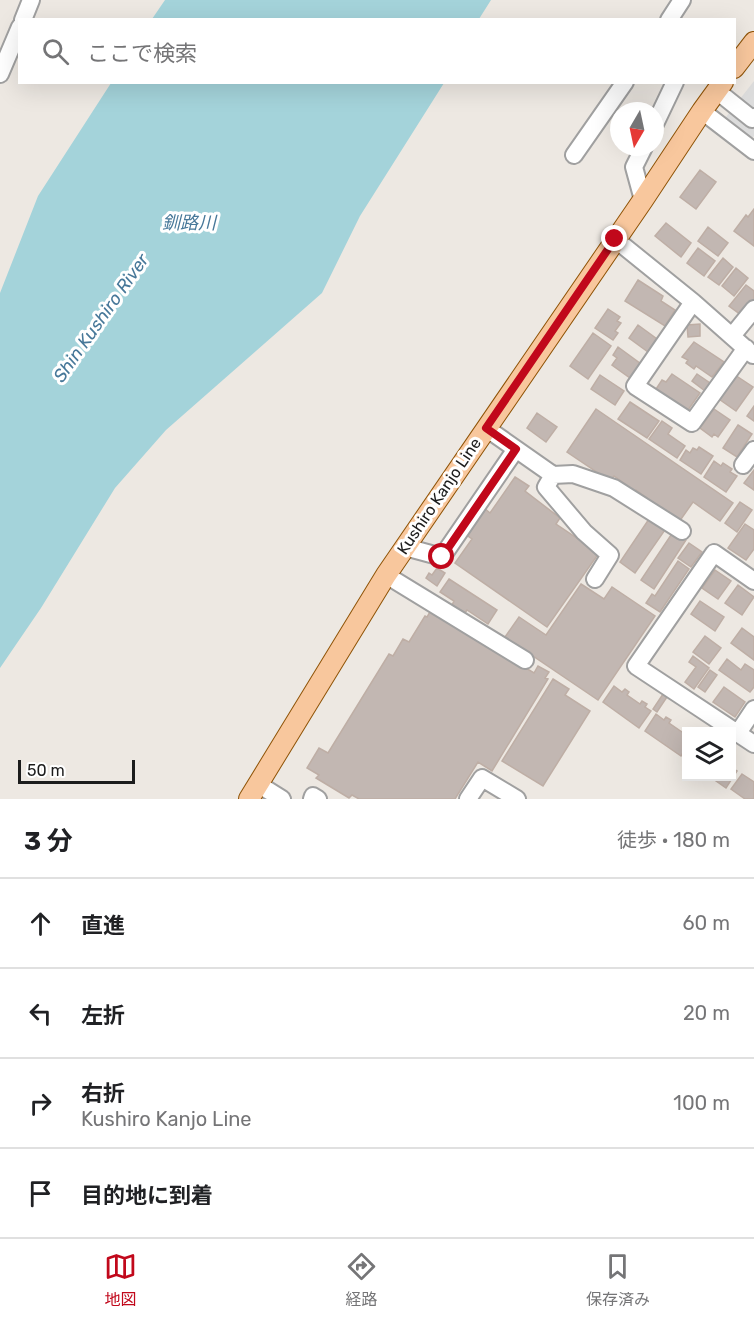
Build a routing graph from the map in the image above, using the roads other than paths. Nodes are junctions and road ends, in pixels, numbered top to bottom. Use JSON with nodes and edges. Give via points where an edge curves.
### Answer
{"nodes":[{"id":1,"x":31,"y":0,"type":"edge"},
{"id":2,"x":24,"y":18,"type":"edge"},
{"id":3,"x":18,"y":32,"type":"edge"},
{"id":4,"x":754,"y":42,"type":"edge"},
{"id":5,"x":736,"y":67,"type":"edge"},
{"id":6,"x":0,"y":74,"type":"edge"},
{"id":7,"x":624,"y":84,"type":"edge"},
{"id":8,"x":674,"y":84,"type":"edge"},
{"id":9,"x":720,"y":87,"type":"edge"},
{"id":10,"x":664,"y":105,"type":"edge"},
{"id":11,"x":702,"y":111,"type":"junction"},
{"id":12,"x":754,"y":117,"type":"edge"},
{"id":13,"x":754,"y":152,"type":"edge"},
{"id":14,"x":574,"y":155,"type":"dead end"},
{"id":15,"x":640,"y":156,"type":"edge"},
{"id":16,"x":643,"y":200,"type":"junction"},
{"id":17,"x":615,"y":239,"type":"junction"},
{"id":18,"x":693,"y":302,"type":"junction"},
{"id":19,"x":754,"y":309,"type":"edge"},
{"id":20,"x":732,"y":336,"type":"junction"},
{"id":21,"x":750,"y":352,"type":"edge"},
{"id":22,"x":486,"y":428,"type":"junction"},
{"id":23,"x":516,"y":449,"type":"junction"},
{"id":24,"x":754,"y":450,"type":"edge"},
{"id":25,"x":743,"y":465,"type":"dead end"},
{"id":26,"x":553,"y":475,"type":"junction"},
{"id":27,"x":682,"y":531,"type":"dead end"},
{"id":28,"x":405,"y":547,"type":"junction"},
{"id":29,"x":386,"y":575,"type":"junction"},
{"id":30,"x":595,"y":579,"type":"dead end"},
{"id":31,"x":754,"y":581,"type":"edge"},
{"id":32,"x":525,"y":660,"type":"dead end"},
{"id":33,"x":754,"y":709,"type":"edge"},
{"id":34,"x":738,"y":733,"type":"junction"},
{"id":35,"x":754,"y":744,"type":"edge"},
{"id":36,"x":253,"y":792,"type":"edge"},
{"id":37,"x":282,"y":799,"type":"edge"},
{"id":38,"x":312,"y":799,"type":"edge"},
{"id":39,"x":318,"y":799,"type":"edge"},
{"id":40,"x":468,"y":799,"type":"edge"},
{"id":41,"x":517,"y":799,"type":"edge"}],
"edges":[{"from":1,"to":2,"type":"street"},
{"from":3,"to":6,"type":"street"},
{"from":4,"to":5,"type":"main road"},
{"from":7,"to":14,"type":"street"},
{"from":8,"to":10,"type":"street"},
{"from":9,"to":11,"type":"main road","name":"Kushiro Kanjo Line"},
{"from":9,"to":12,"type":"street"},
{"from":11,"to":13,"type":"street"},
{"from":11,"to":16,"type":"main road","name":"Kushiro Kanjo Line"},
{"from":15,"to":16,"type":"street","via":[[634,167]]},
{"from":16,"to":17,"type":"main road","name":"Kushiro Kanjo Line"},
{"from":17,"to":18,"type":"street"},
{"from":17,"to":22,"type":"main road","name":"Kushiro Kanjo Line"},
{"from":18,"to":20,"type":"street"},
{"from":18,"to":21,"type":"street","via":[[635,386],[692,423]]},
{"from":19,"to":20,"type":"street"},
{"from":20,"to":21,"type":"street"},
{"from":22,"to":23,"type":"street"},
{"from":22,"to":28,"type":"main road","name":"Kushiro Kanjo Line"},
{"from":23,"to":26,"type":"street"},
{"from":23,"to":28,"type":"street","via":[[442,557]]},
{"from":24,"to":25,"type":"street"},
{"from":26,"to":27,"type":"street","via":[[573,474],[614,488]]},
{"from":26,"to":30,"type":"street","via":[[546,487],[584,532],[610,555]]},
{"from":28,"to":29,"type":"main road","name":"Kushiro Kanjo Line"},
{"from":29,"to":32,"type":"street"},
{"from":29,"to":36,"type":"main road","name":"Kushiro Kanjo Line"},
{"from":31,"to":34,"type":"street","via":[[714,553],[636,666]]},
{"from":33,"to":34,"type":"street"},
{"from":34,"to":35,"type":"street"},
{"from":36,"to":37,"type":"street"},
{"from":38,"to":39,"type":"street"},
{"from":40,"to":41,"type":"street","via":[[482,778]]}]}
